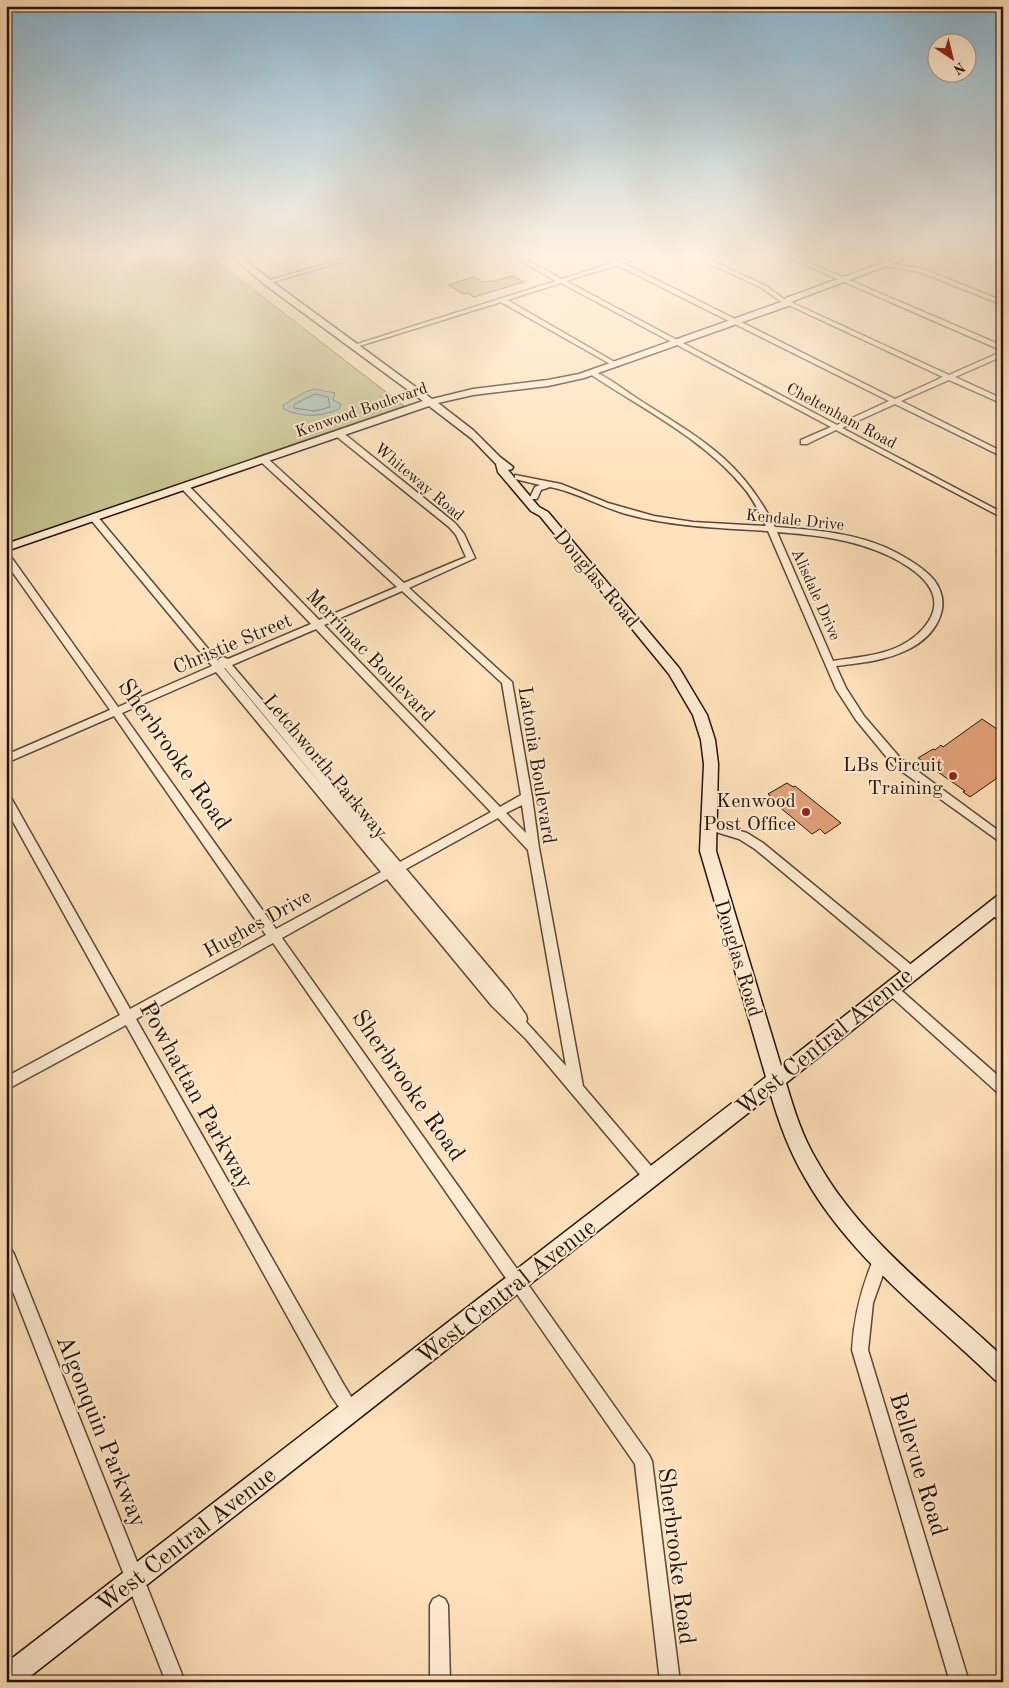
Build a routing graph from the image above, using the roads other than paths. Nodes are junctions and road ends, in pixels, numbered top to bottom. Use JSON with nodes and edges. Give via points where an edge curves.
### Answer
{"nodes":[{"id":1,"x":335,"y":332,"type":"edge"},
{"id":2,"x":399,"y":332,"type":"edge"},
{"id":3,"x":559,"y":332,"type":"edge"},
{"id":4,"x":656,"y":332,"type":"edge"},
{"id":5,"x":709,"y":332,"type":"edge"},
{"id":6,"x":752,"y":332,"type":"edge"},
{"id":7,"x":851,"y":332,"type":"edge"},
{"id":8,"x":963,"y":332,"type":"edge"},
{"id":9,"x":677,"y":343,"type":"junction"},
{"id":10,"x":354,"y":346,"type":"junction"},
{"id":11,"x":1003,"y":349,"type":"edge"},
{"id":12,"x":1003,"y":353,"type":"edge"},
{"id":13,"x":616,"y":365,"type":"junction"},
{"id":14,"x":592,"y":373,"type":"junction"},
{"id":15,"x":950,"y":377,"type":"junction"},
{"id":16,"x":430,"y":402,"type":"junction"},
{"id":17,"x":894,"y":402,"type":"junction"},
{"id":18,"x":1003,"y":402,"type":"edge"},
{"id":19,"x":836,"y":428,"type":"junction"},
{"id":20,"x":339,"y":434,"type":"junction"},
{"id":21,"x":804,"y":442,"type":"dead end"},
{"id":22,"x":1003,"y":456,"type":"edge"},
{"id":23,"x":264,"y":460,"type":"junction"},
{"id":24,"x":501,"y":464,"type":"junction"},
{"id":25,"x":518,"y":477,"type":"junction"},
{"id":26,"x":551,"y":485,"type":"junction"},
{"id":27,"x":185,"y":487,"type":"junction"},
{"id":28,"x":534,"y":497,"type":"junction"},
{"id":29,"x":544,"y":514,"type":"junction"},
{"id":30,"x":1003,"y":516,"type":"edge"},
{"id":31,"x":98,"y":517,"type":"junction"},
{"id":32,"x":772,"y":530,"type":"junction"},
{"id":33,"x":6,"y":548,"type":"edge"},
{"id":34,"x":6,"y":556,"type":"edge"},
{"id":35,"x":471,"y":558,"type":"joint"},
{"id":36,"x":405,"y":588,"type":"junction"},
{"id":37,"x":318,"y":625,"type":"junction"},
{"id":38,"x":830,"y":664,"type":"junction"},
{"id":39,"x":223,"y":666,"type":"junction"},
{"id":40,"x":117,"y":712,"type":"junction"},
{"id":41,"x":6,"y":759,"type":"edge"},
{"id":42,"x":527,"y":797,"type":"junction"},
{"id":43,"x":6,"y":799,"type":"edge"},
{"id":44,"x":499,"y":812,"type":"junction"},
{"id":45,"x":707,"y":825,"type":"junction"},
{"id":46,"x":1003,"y":840,"type":"edge"},
{"id":47,"x":533,"y":848,"type":"junction"},
{"id":48,"x":393,"y":870,"type":"junction"},
{"id":49,"x":999,"y":909,"type":"edge"},
{"id":50,"x":274,"y":936,"type":"junction"},
{"id":51,"x":910,"y":972,"type":"junction"},
{"id":52,"x":890,"y":988,"type":"junction"},
{"id":53,"x":128,"y":1017,"type":"junction"},
{"id":54,"x":776,"y":1080,"type":"junction"},
{"id":55,"x":6,"y":1084,"type":"edge"},
{"id":56,"x":576,"y":1089,"type":"junction"},
{"id":57,"x":1003,"y":1089,"type":"edge"},
{"id":58,"x":652,"y":1178,"type":"junction"},
{"id":59,"x":6,"y":1254,"type":"edge"},
{"id":60,"x":881,"y":1258,"type":"junction"},
{"id":61,"x":518,"y":1282,"type":"junction"},
{"id":62,"x":1003,"y":1372,"type":"edge"},
{"id":63,"x":352,"y":1411,"type":"junction"},
{"id":64,"x":135,"y":1578,"type":"junction"},
{"id":65,"x":439,"y":1606,"type":"dead end"},
{"id":66,"x":6,"y":1679,"type":"edge"},
{"id":67,"x":176,"y":1682,"type":"edge"},
{"id":68,"x":440,"y":1682,"type":"edge"},
{"id":69,"x":670,"y":1682,"type":"edge"},
{"id":70,"x":960,"y":1682,"type":"edge"}],
"edges":[{"from":1,"to":10,"type":"street","name":"Douglas Road"},
{"from":2,"to":10,"type":"street"},
{"from":3,"to":13,"type":"street"},
{"from":4,"to":9,"type":"street","name":"Cheltenham Road"},
{"from":5,"to":9,"type":"street","name":"Kenwood Boulevard"},
{"from":6,"to":17,"type":"street"},
{"from":7,"to":15,"type":"street"},
{"from":8,"to":11,"type":"street"},
{"from":9,"to":13,"type":"street","name":"Kenwood Boulevard"},
{"from":9,"to":19,"type":"street","name":"Cheltenham Road"},
{"from":10,"to":16,"type":"street","name":"Douglas Road"},
{"from":12,"to":15,"type":"street"},
{"from":13,"to":14,"type":"street","name":"Kenwood Boulevard"},
{"from":14,"to":16,"type":"street","name":"Kenwood Boulevard"},
{"from":14,"to":32,"type":"street","name":"Alisdale Drive","via":[[705,445],[746,486]]},
{"from":15,"to":17,"type":"street"},
{"from":15,"to":18,"type":"street"},
{"from":16,"to":20,"type":"street","name":"Kenwood Boulevard"},
{"from":16,"to":24,"type":"street","name":"Douglas Road","via":[[477,437]]},
{"from":17,"to":19,"type":"street"},
{"from":17,"to":22,"type":"street"},
{"from":19,"to":21,"type":"street"},
{"from":19,"to":30,"type":"street","name":"Cheltenham Road"},
{"from":20,"to":23,"type":"street","name":"Kenwood Boulevard"},
{"from":20,"to":35,"type":"street","name":"Whiteway Road","via":[[452,525]]},
{"from":23,"to":27,"type":"street","name":"Kenwood Boulevard"},
{"from":23,"to":36,"type":"street","name":"Latonia Boulevard"},
{"from":24,"to":25,"type":"street","name":"Douglas Road"},
{"from":24,"to":29,"type":"street","name":"Douglas Road","via":[[502,470],[535,509]]},
{"from":25,"to":26,"type":"street","name":"Kendale Drive","via":[[531,483]]},
{"from":25,"to":28,"type":"street","name":"Douglas Road"},
{"from":26,"to":28,"type":"street","via":[[538,489]]},
{"from":26,"to":32,"type":"street","name":"Kendale Drive","via":[[610,507],[660,520]]},
{"from":27,"to":31,"type":"street","name":"Kenwood Boulevard"},
{"from":27,"to":37,"type":"street","name":"Merrimac Boulevard"},
{"from":28,"to":29,"type":"street","name":"Douglas Road"},
{"from":29,"to":45,"type":"street","name":"Douglas Road","via":[[662,657],[692,699],[704,728],[710,755]]},
{"from":31,"to":33,"type":"street","name":"Kenwood Boulevard"},
{"from":31,"to":39,"type":"street","name":"Letchworth Parkway"},
{"from":32,"to":38,"type":"street","name":"Alisdale Drive"},
{"from":32,"to":38,"type":"street","name":"Kendale Drive","via":[[844,538],[886,550],[922,573],[937,592],[936,619],[921,638],[882,656]]},
{"from":34,"to":40,"type":"street","name":"Sherbrooke Road"},
{"from":35,"to":36,"type":"street","name":"Christie Street"},
{"from":36,"to":37,"type":"street","name":"Christie Street"},
{"from":36,"to":42,"type":"street","name":"Latonia Boulevard","via":[[507,682]]},
{"from":37,"to":39,"type":"street","name":"Christie Street"},
{"from":37,"to":44,"type":"street","name":"Merrimac Boulevard"},
{"from":38,"to":46,"type":"street","name":"Alisdale Drive","via":[[846,696],[897,762]]},
{"from":39,"to":40,"type":"street","name":"Christie Street"},
{"from":39,"to":48,"type":"street","name":"Letchworth Parkway"},
{"from":40,"to":41,"type":"street","name":"Christie Street"},
{"from":40,"to":50,"type":"street","name":"Sherbrooke Road"},
{"from":42,"to":44,"type":"street","name":"Hughes Drive"},
{"from":42,"to":47,"type":"street","name":"Latonia Boulevard"},
{"from":43,"to":53,"type":"street","name":"Powhattan Parkway"},
{"from":44,"to":47,"type":"street","name":"Merrimac Boulevard"},
{"from":44,"to":48,"type":"street","name":"Hughes Drive"},
{"from":45,"to":51,"type":"street","via":[[743,836],[759,846]]},
{"from":45,"to":54,"type":"street","name":"Douglas Road","via":[[714,878]]},
{"from":47,"to":56,"type":"street","name":"Latonia Boulevard"},
{"from":48,"to":50,"type":"street","name":"Hughes Drive"},
{"from":48,"to":56,"type":"street","name":"Letchworth Parkway","via":[[496,1002],[531,1035]]},
{"from":49,"to":51,"type":"street","name":"West Central Avenue"},
{"from":50,"to":53,"type":"street","name":"Hughes Drive"},
{"from":50,"to":61,"type":"street","name":"Sherbrooke Road"},
{"from":51,"to":52,"type":"street","name":"West Central Avenue"},
{"from":52,"to":54,"type":"street","name":"West Central Avenue"},
{"from":52,"to":57,"type":"street"},
{"from":53,"to":55,"type":"street","name":"Hughes Drive"},
{"from":53,"to":63,"type":"street","name":"Powhattan Parkway"},
{"from":54,"to":58,"type":"street","name":"West Central Avenue"},
{"from":54,"to":60,"type":"street","name":"Douglas Road","via":[[789,1124],[810,1169],[842,1214]]},
{"from":56,"to":58,"type":"street","name":"Letchworth Parkway"},
{"from":58,"to":61,"type":"street","name":"West Central Avenue"},
{"from":59,"to":64,"type":"street","name":"Algonquin Parkway"},
{"from":60,"to":62,"type":"street","name":"Douglas Road"},
{"from":60,"to":70,"type":"street","name":"Bellevue Road","via":[[860,1322],[860,1350]]},
{"from":61,"to":63,"type":"street","name":"West Central Avenue"},
{"from":61,"to":69,"type":"street","name":"Sherbrooke Road","via":[[643,1461]]},
{"from":63,"to":64,"type":"street","name":"West Central Avenue"},
{"from":64,"to":66,"type":"street","name":"West Central Avenue"},
{"from":64,"to":67,"type":"street","name":"Algonquin Parkway"},
{"from":65,"to":68,"type":"street"}]}
